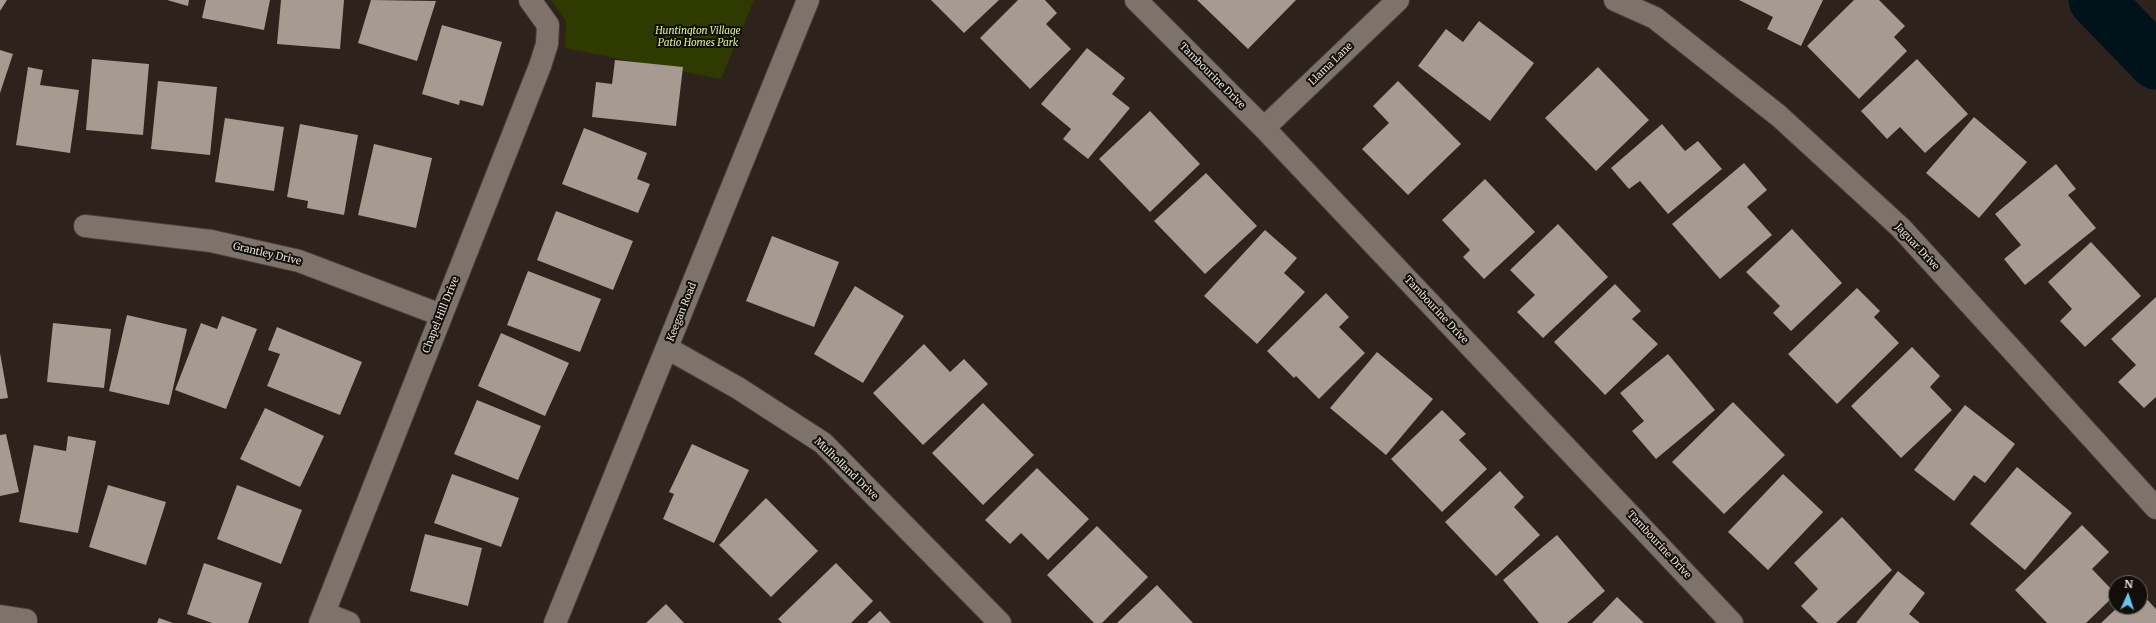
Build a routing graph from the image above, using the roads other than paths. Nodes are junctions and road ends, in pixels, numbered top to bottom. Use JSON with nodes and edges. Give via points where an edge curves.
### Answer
{"nodes":[{"id":1,"x":808,"y":0,"type":"edge"},
{"id":2,"x":1136,"y":0,"type":"edge"},
{"id":3,"x":1398,"y":0,"type":"edge"},
{"id":4,"x":1615,"y":0,"type":"edge"},
{"id":5,"x":533,"y":4,"type":"edge"},
{"id":6,"x":1264,"y":128,"type":"junction"},
{"id":7,"x":85,"y":226,"type":"dead end"},
{"id":8,"x":441,"y":315,"type":"junction"},
{"id":9,"x":667,"y":348,"type":"junction"},
{"id":10,"x":2156,"y":508,"type":"edge"},
{"id":11,"x":0,"y":616,"type":"edge"},
{"id":12,"x":322,"y":618,"type":"edge"},
{"id":13,"x":26,"y":620,"type":"dead end"},
{"id":14,"x":348,"y":623,"type":"edge"},
{"id":15,"x":555,"y":623,"type":"edge"},
{"id":16,"x":1000,"y":623,"type":"edge"},
{"id":17,"x":1732,"y":623,"type":"edge"}],
"edges":[{"from":1,"to":9,"type":"street","name":"Keegan Road"},
{"from":2,"to":6,"type":"street","name":"Tambourine Drive"},
{"from":3,"to":6,"type":"street","name":"Llama Lane"},
{"from":4,"to":10,"type":"street","name":"Jaguar Drive","via":[[1650,16],[1779,116],[1901,228]]},
{"from":5,"to":8,"type":"street","name":"Chapel Hill Drive","via":[[548,25],[547,44]]},
{"from":6,"to":17,"type":"street","name":"Tambourine Drive"},
{"from":7,"to":8,"type":"street","name":"Grantley Drive","via":[[211,241],[299,261]]},
{"from":8,"to":12,"type":"street","name":"Chapel Hill Drive"},
{"from":9,"to":15,"type":"street","name":"Keegan Road"},
{"from":9,"to":16,"type":"street","name":"Mulholland Drive","via":[[738,388],[823,443]]},
{"from":11,"to":13,"type":"street"},
{"from":12,"to":14,"type":"street"}]}
